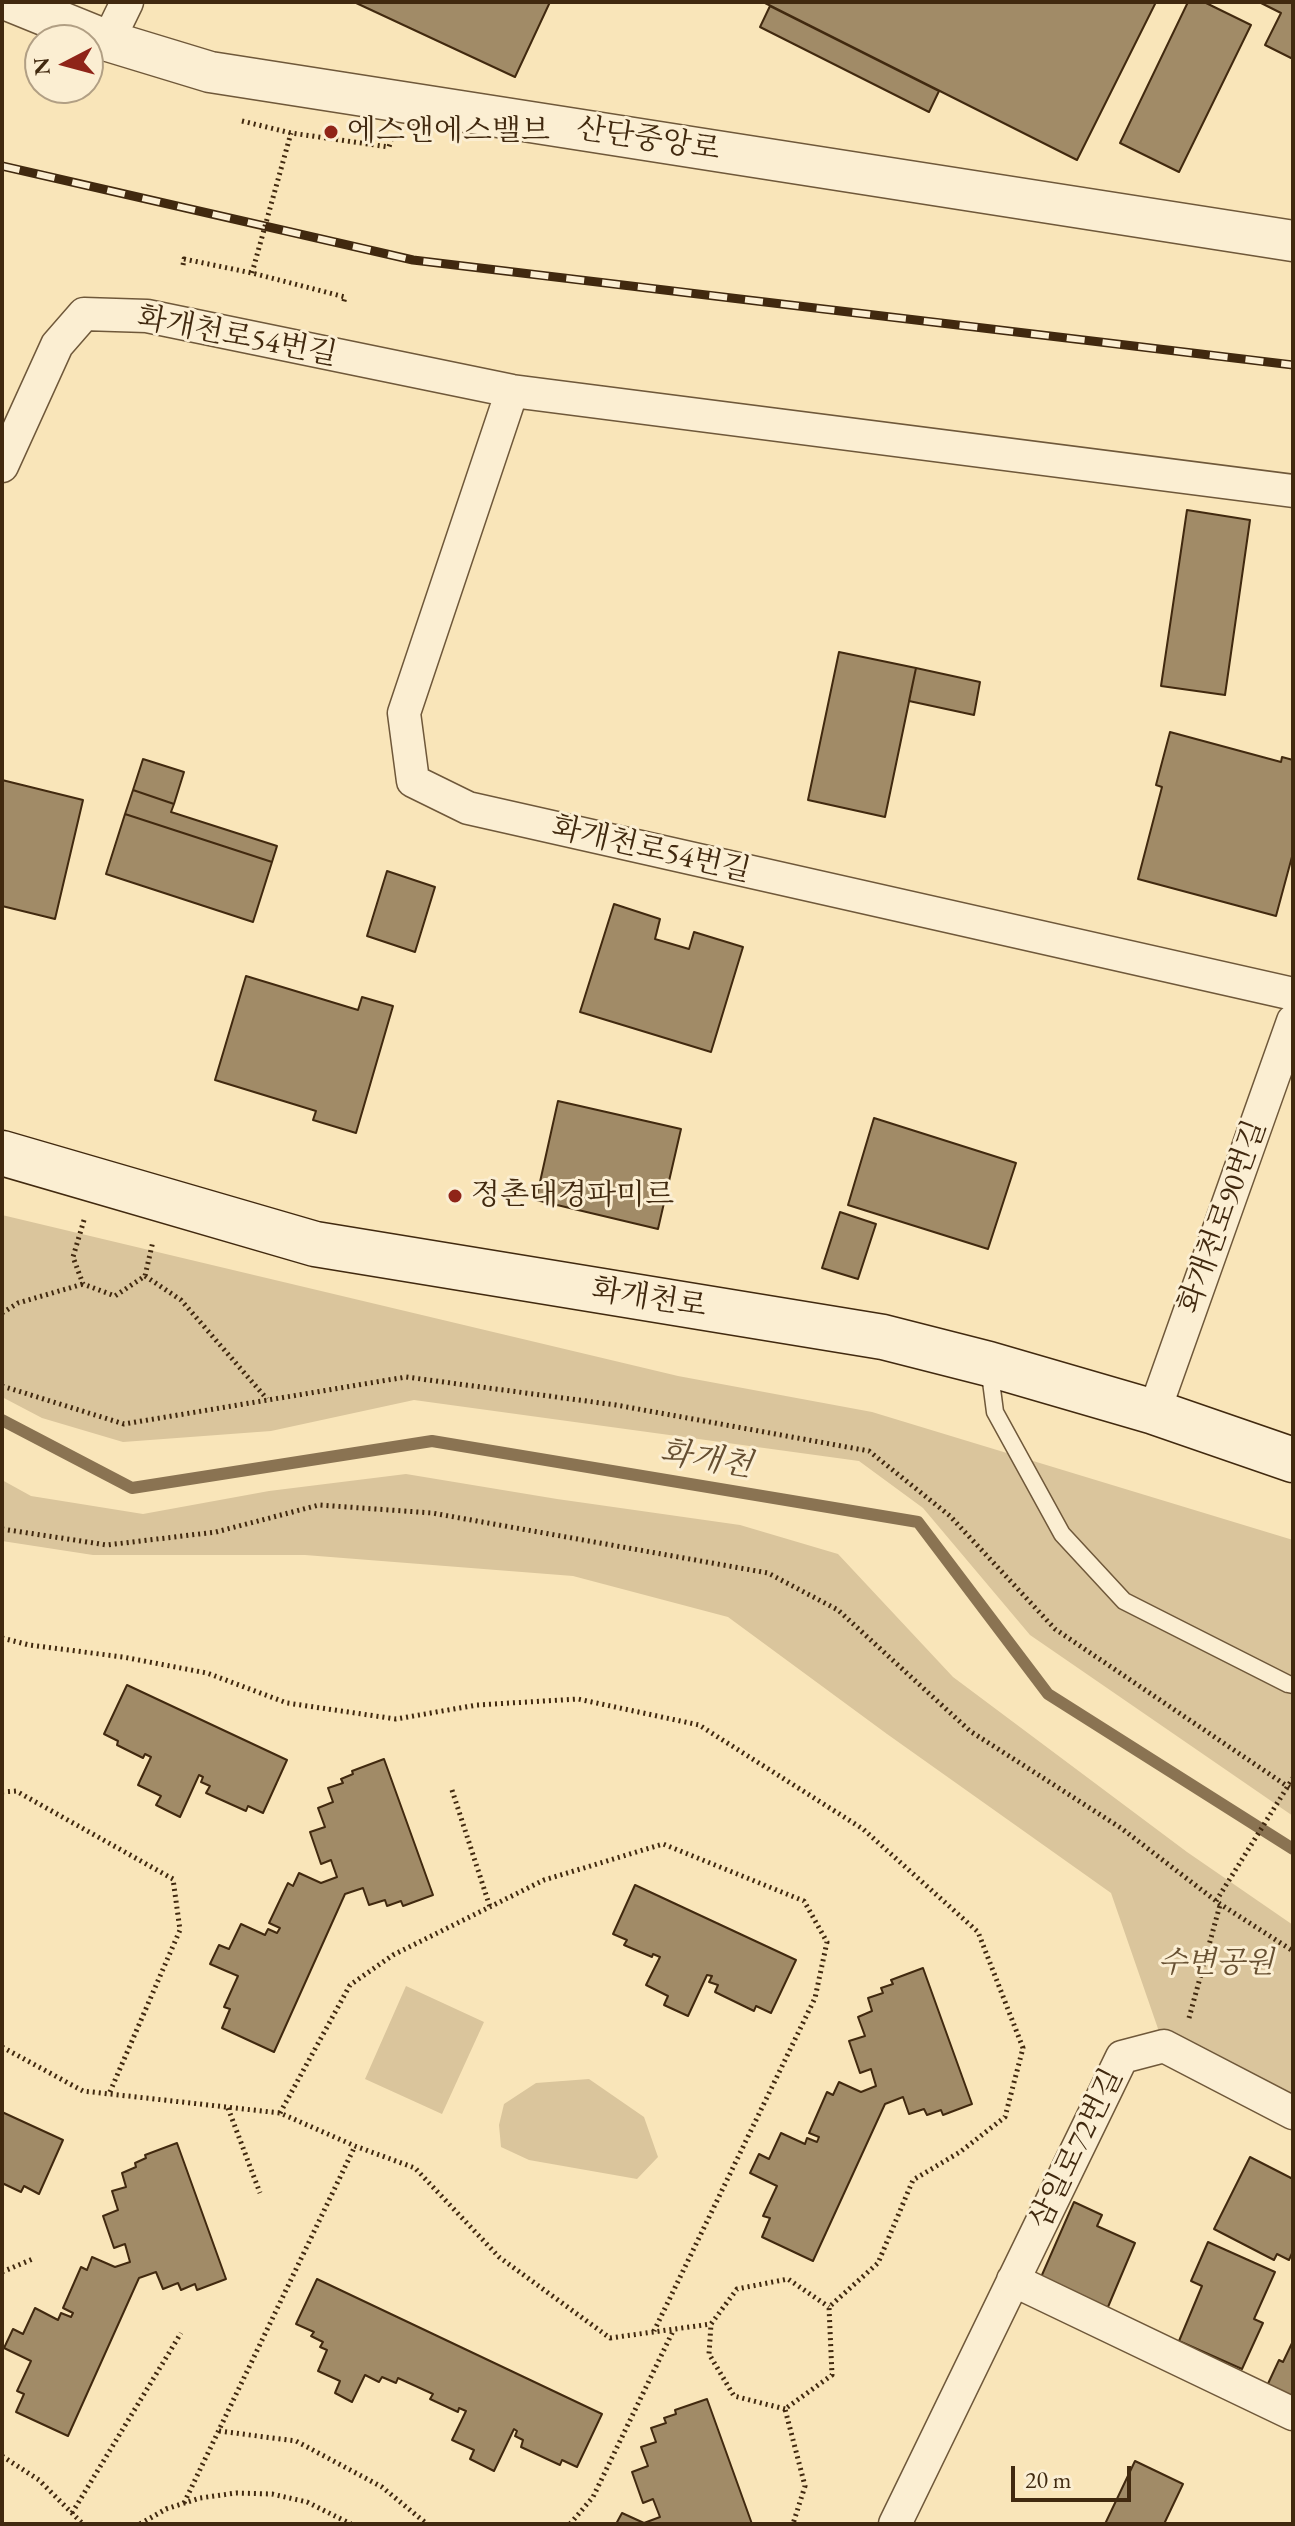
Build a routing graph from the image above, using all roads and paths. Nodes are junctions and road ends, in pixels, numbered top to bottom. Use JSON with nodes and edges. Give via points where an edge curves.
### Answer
{"nodes":[{"id":1,"x":12,"y":2,"type":"edge"},
{"id":2,"x":127,"y":2,"type":"edge"},
{"id":3,"x":108,"y":41,"type":"junction"},
{"id":4,"x":391,"y":140,"type":"dead end"},
{"id":5,"x":1293,"y":241,"type":"edge"},
{"id":6,"x":183,"y":265,"type":"dead end"},
{"id":7,"x":252,"y":273,"type":"junction"},
{"id":8,"x":343,"y":305,"type":"dead end"},
{"id":9,"x":512,"y":391,"type":"junction"},
{"id":10,"x":2,"y":466,"type":"edge"},
{"id":11,"x":1293,"y":491,"type":"edge"},
{"id":12,"x":1293,"y":994,"type":"edge"},
{"id":13,"x":1293,"y":1021,"type":"edge"},
{"id":14,"x":2,"y":1153,"type":"edge"},
{"id":15,"x":84,"y":1219,"type":"dead end"},
{"id":16,"x":154,"y":1236,"type":"dead end"},
{"id":17,"x":145,"y":1276,"type":"junction"},
{"id":18,"x":83,"y":1284,"type":"junction"},
{"id":19,"x":2,"y":1313,"type":"edge"},
{"id":20,"x":989,"y":1364,"type":"junction"},
{"id":21,"x":2,"y":1386,"type":"edge"},
{"id":22,"x":267,"y":1399,"type":"junction"},
{"id":23,"x":1154,"y":1412,"type":"junction"},
{"id":24,"x":1293,"y":1460,"type":"edge"},
{"id":25,"x":2,"y":1529,"type":"edge"},
{"id":26,"x":2,"y":1638,"type":"edge"},
{"id":27,"x":1293,"y":1685,"type":"edge"},
{"id":28,"x":1293,"y":1778,"type":"edge"},
{"id":29,"x":1290,"y":1788,"type":"edge"},
{"id":30,"x":452,"y":1790,"type":"dead end"},
{"id":31,"x":2,"y":1792,"type":"edge"},
{"id":32,"x":1218,"y":1902,"type":"junction"},
{"id":33,"x":490,"y":1907,"type":"junction"},
{"id":34,"x":1293,"y":1951,"type":"edge"},
{"id":35,"x":2,"y":2047,"type":"edge"},
{"id":36,"x":1179,"y":2054,"type":"junction"},
{"id":37,"x":109,"y":2094,"type":"junction"},
{"id":38,"x":227,"y":2108,"type":"junction"},
{"id":39,"x":280,"y":2113,"type":"junction"},
{"id":40,"x":1293,"y":2113,"type":"edge"},
{"id":41,"x":355,"y":2146,"type":"junction"},
{"id":42,"x":260,"y":2193,"type":"dead end"},
{"id":43,"x":35,"y":2258,"type":"dead end"},
{"id":44,"x":2,"y":2272,"type":"edge"},
{"id":45,"x":1013,"y":2280,"type":"junction"},
{"id":46,"x":829,"y":2307,"type":"junction"},
{"id":47,"x":711,"y":2324,"type":"junction"},
{"id":48,"x":675,"y":2328,"type":"junction"},
{"id":49,"x":654,"y":2331,"type":"junction"},
{"id":50,"x":181,"y":2333,"type":"dead end"},
{"id":51,"x":785,"y":2409,"type":"junction"},
{"id":52,"x":1293,"y":2414,"type":"edge"},
{"id":53,"x":219,"y":2431,"type":"junction"},
{"id":54,"x":2,"y":2456,"type":"edge"},
{"id":55,"x":184,"y":2503,"type":"junction"},
{"id":56,"x":72,"y":2513,"type":"junction"},
{"id":57,"x":903,"y":2522,"type":"edge"},
{"id":58,"x":83,"y":2524,"type":"edge"},
{"id":59,"x":140,"y":2524,"type":"edge"},
{"id":60,"x":351,"y":2524,"type":"edge"},
{"id":61,"x":427,"y":2524,"type":"edge"},
{"id":62,"x":570,"y":2524,"type":"edge"},
{"id":63,"x":793,"y":2524,"type":"edge"}],
"edges":[{"from":1,"to":3,"type":"street","name":"산단중앙로"},
{"from":2,"to":3,"type":"street"},
{"from":3,"to":5,"type":"street","name":"산단중앙로","via":[[210,72]]},
{"from":4,"to":7,"type":"path","bridge":true,"via":[[389,147],[291,133]]},
{"from":6,"to":7,"type":"path","via":[[184,259]]},
{"from":7,"to":8,"type":"path","via":[[345,297]]},
{"from":9,"to":10,"type":"street","name":"화개천로54번길","via":[[147,316],[84,314],[57,345]]},
{"from":9,"to":11,"type":"street","name":"화개천로54번길"},
{"from":9,"to":12,"type":"street","name":"화개천로54번길","via":[[404,713],[413,781],[468,808]]},
{"from":13,"to":23,"type":"street","name":"화개천로90번길"},
{"from":14,"to":20,"type":"main road","name":"화개천로","via":[[315,1244],[883,1337]]},
{"from":15,"to":18,"type":"path","via":[[73,1257]]},
{"from":16,"to":17,"type":"path"},
{"from":17,"to":18,"type":"path","via":[[115,1296]]},
{"from":17,"to":22,"type":"path","via":[[181,1300]]},
{"from":18,"to":19,"type":"path","via":[[18,1303]]},
{"from":20,"to":23,"type":"main road","name":"화개천로"},
{"from":20,"to":27,"type":"lane","via":[[995,1412],[1062,1534],[1124,1601]]},
{"from":21,"to":22,"type":"path","via":[[124,1424]]},
{"from":22,"to":29,"type":"path","via":[[406,1377],[616,1405],[869,1451],[950,1516],[1055,1629]]},
{"from":23,"to":24,"type":"main road","name":"화개천로"},
{"from":25,"to":32,"type":"path","via":[[107,1545],[216,1532],[319,1505],[432,1513],[768,1573],[838,1610],[970,1731],[1121,1828]]},
{"from":26,"to":46,"type":"path","via":[[207,1673],[287,1703],[396,1719],[477,1705],[578,1699],[699,1725],[863,1829],[978,1932],[1023,2048],[1005,2117],[913,2180],[878,2263]]},
{"from":28,"to":29,"type":"path"},
{"from":29,"to":32,"type":"path"},
{"from":30,"to":33,"type":"path"},
{"from":31,"to":37,"type":"path","via":[[16,1791],[173,1879],[180,1930]]},
{"from":32,"to":34,"type":"path"},
{"from":32,"to":36,"type":"path"},
{"from":33,"to":39,"type":"path","via":[[393,1955],[350,1985]]},
{"from":33,"to":49,"type":"path","via":[[544,1880],[663,1844],[804,1901],[827,1942],[815,1998]]},
{"from":35,"to":37,"type":"path","via":[[83,2091]]},
{"from":36,"to":40,"type":"street","name":"삼일로72번길"},
{"from":36,"to":45,"type":"street","name":"삼일로72번길","via":[[1164,2046],[1122,2057]]},
{"from":37,"to":38,"type":"path"},
{"from":38,"to":39,"type":"path"},
{"from":38,"to":42,"type":"path"},
{"from":39,"to":41,"type":"path"},
{"from":41,"to":49,"type":"path","via":[[415,2168],[499,2257],[610,2338]]},
{"from":41,"to":53,"type":"path"},
{"from":43,"to":44,"type":"path"},
{"from":45,"to":52,"type":"street"},
{"from":45,"to":57,"type":"street","name":"삼일로72번길"},
{"from":46,"to":47,"type":"path","via":[[788,2279],[737,2289]]},
{"from":46,"to":51,"type":"path","via":[[832,2375]]},
{"from":47,"to":48,"type":"path"},
{"from":47,"to":51,"type":"path","via":[[709,2354],[734,2396]]},
{"from":48,"to":49,"type":"path"},
{"from":48,"to":62,"type":"path","via":[[593,2497]]},
{"from":50,"to":56,"type":"path"},
{"from":51,"to":63,"type":"path","via":[[805,2486]]},
{"from":53,"to":55,"type":"path"},
{"from":53,"to":61,"type":"path","via":[[296,2441],[382,2487]]},
{"from":54,"to":56,"type":"path","via":[[39,2480]]},
{"from":55,"to":59,"type":"path"},
{"from":55,"to":60,"type":"path","via":[[236,2493],[272,2494],[307,2502]]},
{"from":56,"to":58,"type":"path"}]}
